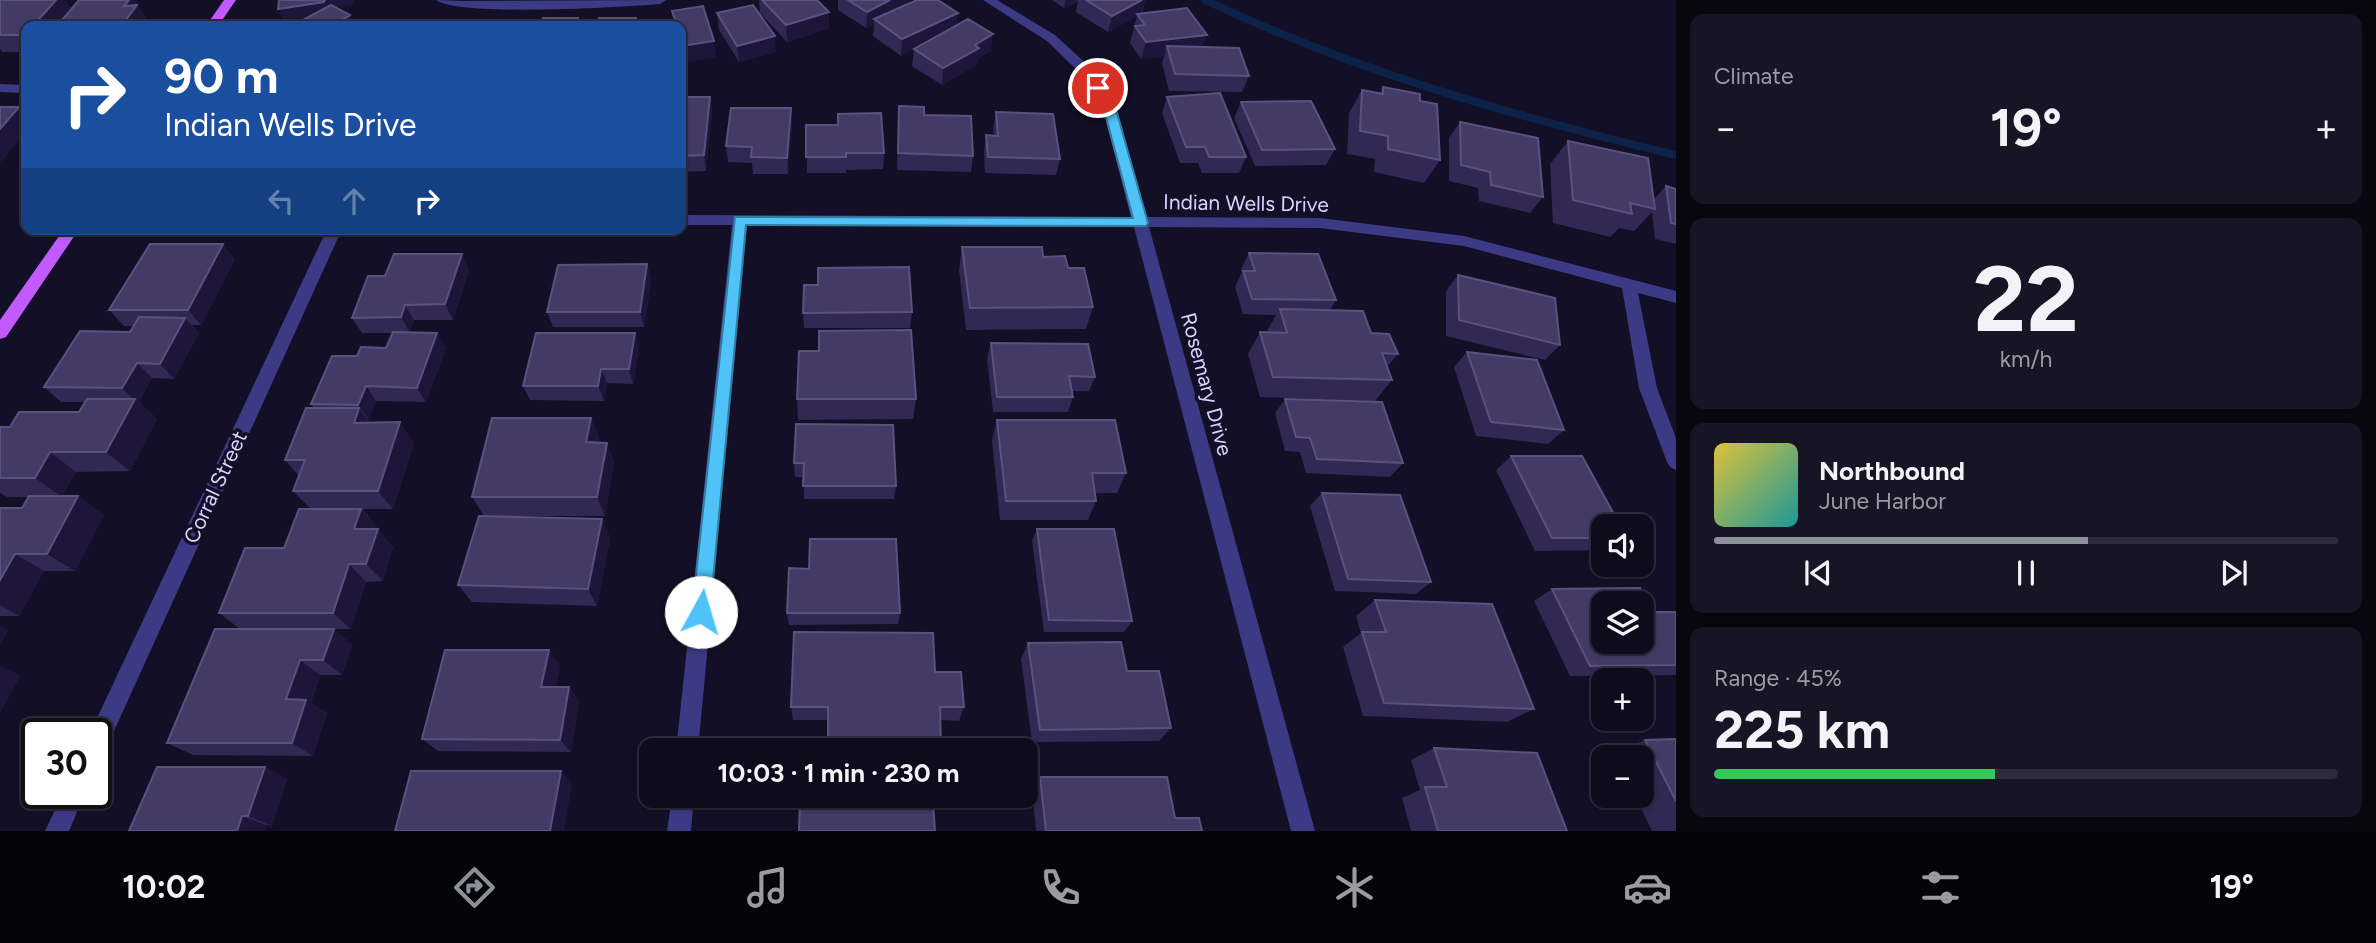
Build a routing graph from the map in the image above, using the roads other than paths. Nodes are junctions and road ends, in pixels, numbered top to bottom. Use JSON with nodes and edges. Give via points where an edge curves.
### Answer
{"nodes":[{"id":1,"x":230,"y":0,"type":"edge"},
{"id":2,"x":442,"y":0,"type":"edge"},
{"id":3,"x":660,"y":0,"type":"edge"},
{"id":4,"x":989,"y":0,"type":"edge"},
{"id":5,"x":215,"y":21,"type":"edge"},
{"id":6,"x":0,"y":88,"type":"edge"},
{"id":7,"x":21,"y":89,"type":"edge"},
{"id":8,"x":686,"y":220,"type":"edge"},
{"id":9,"x":740,"y":221,"type":"junction"},
{"id":10,"x":1141,"y":223,"type":"junction"},
{"id":11,"x":68,"y":235,"type":"edge"},
{"id":12,"x":332,"y":235,"type":"edge"},
{"id":13,"x":1629,"y":286,"type":"junction"},
{"id":14,"x":1676,"y":297,"type":"edge"},
{"id":15,"x":0,"y":333,"type":"edge"},
{"id":16,"x":1676,"y":463,"type":"edge"},
{"id":17,"x":109,"y":718,"type":"edge"},
{"id":18,"x":688,"y":738,"type":"edge"},
{"id":19,"x":682,"y":808,"type":"edge"},
{"id":20,"x":67,"y":809,"type":"edge"},
{"id":21,"x":57,"y":831,"type":"edge"},
{"id":22,"x":679,"y":831,"type":"edge"},
{"id":23,"x":1303,"y":831,"type":"edge"}],
"edges":[{"from":1,"to":5,"type":"main road"},
{"from":2,"to":3,"type":"street","via":[[491,5]]},
{"from":4,"to":10,"type":"street","name":"Rosemary Drive","via":[[1051,38],[1086,71],[1109,106]]},
{"from":6,"to":7,"type":"street"},
{"from":8,"to":9,"type":"street","name":"Indian Wells Drive"},
{"from":9,"to":10,"type":"street","name":"Indian Wells Drive"},
{"from":9,"to":18,"type":"street"},
{"from":10,"to":13,"type":"street","name":"Indian Wells Drive","via":[[1320,223],[1464,241]]},
{"from":10,"to":23,"type":"street","name":"Rosemary Drive"},
{"from":11,"to":15,"type":"main road"},
{"from":12,"to":17,"type":"street","name":"Corral Street"},
{"from":13,"to":14,"type":"street","name":"Indian Wells Drive"},
{"from":13,"to":16,"type":"street","via":[[1648,388]]},
{"from":19,"to":22,"type":"street"},
{"from":20,"to":21,"type":"street"}]}
